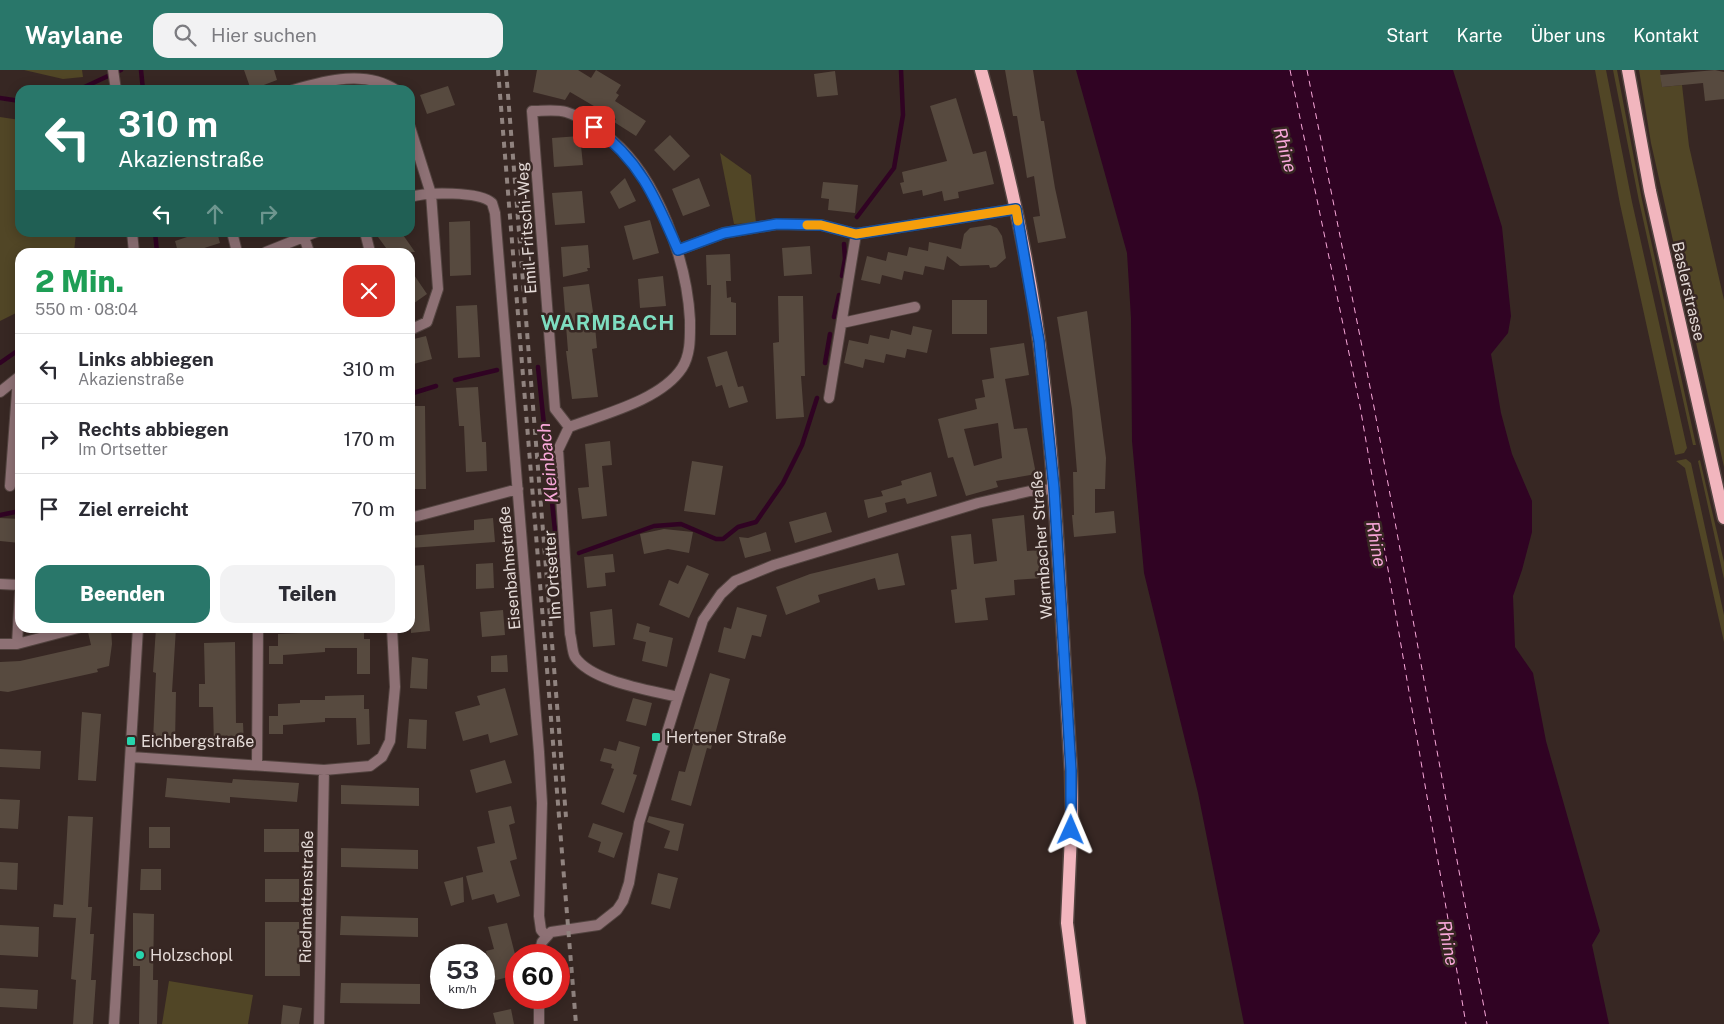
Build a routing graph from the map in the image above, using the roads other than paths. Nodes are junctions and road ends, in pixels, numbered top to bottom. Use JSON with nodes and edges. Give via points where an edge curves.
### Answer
{"nodes":[{"id":1,"x":113,"y":70,"type":"edge"},
{"id":2,"x":981,"y":70,"type":"edge"},
{"id":3,"x":1628,"y":70,"type":"edge"},
{"id":4,"x":116,"y":85,"type":"edge"},
{"id":5,"x":329,"y":85,"type":"edge"},
{"id":6,"x":391,"y":85,"type":"edge"},
{"id":7,"x":415,"y":143,"type":"edge"},
{"id":8,"x":431,"y":194,"type":"junction"},
{"id":9,"x":415,"y":196,"type":"edge"},
{"id":10,"x":1016,"y":209,"type":"junction"},
{"id":11,"x":856,"y":234,"type":"junction"},
{"id":12,"x":302,"y":237,"type":"edge"},
{"id":13,"x":276,"y":248,"type":"edge"},
{"id":14,"x":678,"y":250,"type":"junction"},
{"id":15,"x":915,"y":307,"type":"dead end"},
{"id":16,"x":842,"y":323,"type":"junction"},
{"id":17,"x":415,"y":328,"type":"edge"},
{"id":18,"x":15,"y":380,"type":"edge"},
{"id":19,"x":0,"y":392,"type":"edge"},
{"id":20,"x":829,"y":398,"type":"dead end"},
{"id":21,"x":15,"y":425,"type":"edge"},
{"id":22,"x":569,"y":427,"type":"junction"},
{"id":23,"x":10,"y":486,"type":"dead end"},
{"id":24,"x":518,"y":488,"type":"junction"},
{"id":25,"x":1054,"y":488,"type":"junction"},
{"id":26,"x":415,"y":517,"type":"edge"},
{"id":27,"x":1724,"y":518,"type":"edge"},
{"id":28,"x":0,"y":584,"type":"edge"},
{"id":29,"x":15,"y":585,"type":"edge"},
{"id":30,"x":18,"y":633,"type":"edge"},
{"id":31,"x":59,"y":633,"type":"edge"},
{"id":32,"x":138,"y":633,"type":"edge"},
{"id":33,"x":258,"y":633,"type":"edge"},
{"id":34,"x":392,"y":633,"type":"edge"},
{"id":35,"x":0,"y":644,"type":"edge"},
{"id":36,"x":17,"y":644,"type":"junction"},
{"id":37,"x":678,"y":697,"type":"junction"},
{"id":38,"x":131,"y":757,"type":"junction"},
{"id":39,"x":257,"y":764,"type":"junction"},
{"id":40,"x":324,"y":770,"type":"junction"},
{"id":41,"x":546,"y":936,"type":"junction"},
{"id":42,"x":543,"y":944,"type":"edge"},
{"id":43,"x":539,"y":1009,"type":"edge"},
{"id":44,"x":114,"y":1024,"type":"edge"},
{"id":45,"x":319,"y":1024,"type":"edge"},
{"id":46,"x":539,"y":1024,"type":"edge"},
{"id":47,"x":1080,"y":1024,"type":"edge"}],
"edges":[{"from":1,"to":4,"type":"street"},
{"from":2,"to":10,"type":"main road","name":"Warmbacher Straße"},
{"from":3,"to":27,"type":"main road","name":"Baslerstrasse","via":[[1650,191]]},
{"from":5,"to":6,"type":"street","via":[[343,74],[362,74]]},
{"from":7,"to":8,"type":"street"},
{"from":8,"to":9,"type":"street"},
{"from":8,"to":17,"type":"street","via":[[438,289],[427,322]]},
{"from":8,"to":24,"type":"street","name":"Eisenbahnstraße","via":[[479,195],[488,198],[495,213]]},
{"from":10,"to":11,"type":"street"},
{"from":10,"to":25,"type":"main road","name":"Warmbacher Straße","via":[[1039,341]]},
{"from":11,"to":14,"type":"street","via":[[821,225],[777,224],[724,233]]},
{"from":11,"to":16,"type":"street"},
{"from":12,"to":13,"type":"street"},
{"from":14,"to":22,"type":"street","via":[[688,300],[691,343],[682,368],[660,390]]},
{"from":14,"to":22,"type":"street","name":"Emil-Fritschi-Weg","via":[[660,207],[632,161],[612,140],[565,111],[532,111],[555,409]]},
{"from":15,"to":16,"type":"street"},
{"from":16,"to":20,"type":"street"},
{"from":18,"to":19,"type":"street"},
{"from":21,"to":23,"type":"street"},
{"from":22,"to":37,"type":"street","name":"Im Ortsetter","via":[[558,450],[574,656],[589,670]]},
{"from":24,"to":26,"type":"street"},
{"from":24,"to":41,"type":"street","name":"Eisenbahnstraße","via":[[540,760],[539,916],[541,930]]},
{"from":25,"to":37,"type":"street","via":[[978,503],[774,565],[735,581],[721,594],[703,620]]},
{"from":25,"to":47,"type":"main road","name":"Warmbacher Straße","via":[[1071,770],[1067,923]]},
{"from":28,"to":29,"type":"street"},
{"from":30,"to":36,"type":"street"},
{"from":31,"to":36,"type":"street"},
{"from":32,"to":38,"type":"street"},
{"from":33,"to":39,"type":"street"},
{"from":34,"to":40,"type":"street","via":[[394,687],[390,741],[382,757],[370,766]]},
{"from":35,"to":36,"type":"street"},
{"from":37,"to":41,"type":"street","via":[[638,823],[623,901],[617,910],[598,924],[557,930]]},
{"from":38,"to":39,"type":"street"},
{"from":38,"to":44,"type":"street"},
{"from":39,"to":40,"type":"street"},
{"from":40,"to":45,"type":"street","name":"Riedmattenstraße"},
{"from":41,"to":42,"type":"street"},
{"from":43,"to":46,"type":"street"}]}
